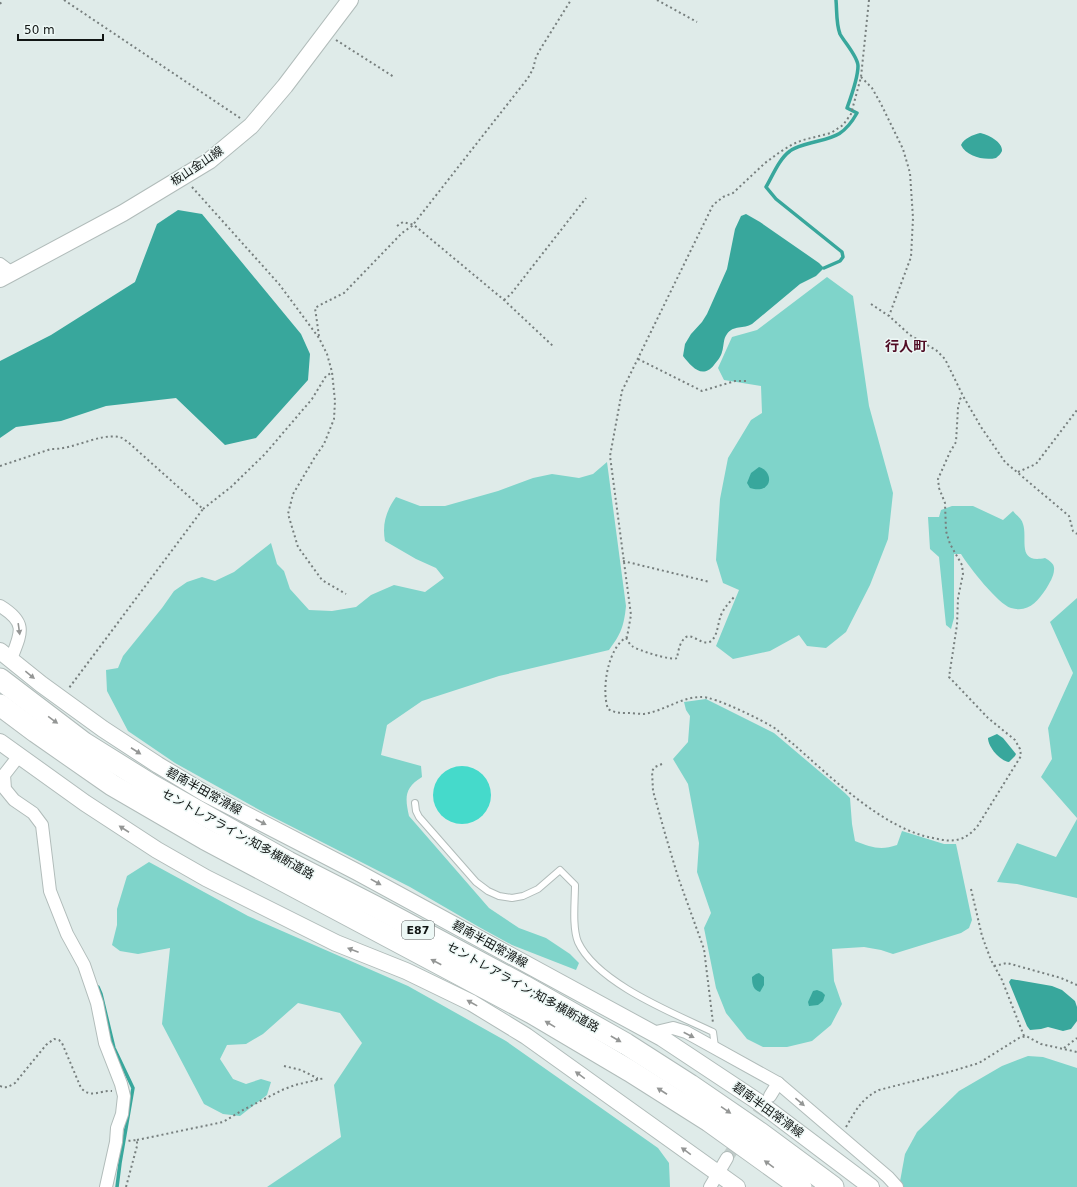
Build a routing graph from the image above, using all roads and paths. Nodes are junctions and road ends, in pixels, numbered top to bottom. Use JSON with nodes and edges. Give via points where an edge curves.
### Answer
{"nodes":[{"id":1,"x":3,"y":0,"type":"edge"},
{"id":2,"x":64,"y":0,"type":"edge"},
{"id":3,"x":350,"y":0,"type":"edge"},
{"id":4,"x":571,"y":0,"type":"edge"},
{"id":5,"x":657,"y":0,"type":"edge"},
{"id":6,"x":869,"y":0,"type":"edge"},
{"id":7,"x":0,"y":4,"type":"edge"},
{"id":8,"x":697,"y":22,"type":"dead end"},
{"id":9,"x":326,"y":34,"type":"junction"},
{"id":10,"x":394,"y":77,"type":"dead end"},
{"id":11,"x":861,"y":77,"type":"junction"},
{"id":12,"x":251,"y":126,"type":"junction"},
{"id":13,"x":183,"y":177,"type":"junction"},
{"id":14,"x":586,"y":198,"type":"dead end"},
{"id":15,"x":414,"y":224,"type":"junction"},
{"id":16,"x":397,"y":226,"type":"dead end"},
{"id":17,"x":4,"y":272,"type":"edge"},
{"id":18,"x":504,"y":300,"type":"junction"},
{"id":19,"x":871,"y":304,"type":"dead end"},
{"id":20,"x":890,"y":316,"type":"junction"},
{"id":21,"x":319,"y":338,"type":"junction"},
{"id":22,"x":554,"y":347,"type":"dead end"},
{"id":23,"x":638,"y":359,"type":"junction"},
{"id":24,"x":332,"y":372,"type":"junction"},
{"id":25,"x":746,"y":381,"type":"dead end"},
{"id":26,"x":963,"y":396,"type":"junction"},
{"id":27,"x":1077,"y":410,"type":"edge"},
{"id":28,"x":0,"y":466,"type":"edge"},
{"id":29,"x":1018,"y":472,"type":"junction"},
{"id":30,"x":203,"y":509,"type":"junction"},
{"id":31,"x":1077,"y":534,"type":"edge"},
{"id":32,"x":623,"y":561,"type":"junction"},
{"id":33,"x":710,"y":582,"type":"dead end"},
{"id":34,"x":346,"y":594,"type":"dead end"},
{"id":35,"x":734,"y":597,"type":"dead end"},
{"id":36,"x":0,"y":606,"type":"edge"},
{"id":37,"x":626,"y":638,"type":"junction"},
{"id":38,"x":5,"y":655,"type":"edge"},
{"id":39,"x":0,"y":679,"type":"edge"},
{"id":40,"x":68,"y":689,"type":"dead end"},
{"id":41,"x":0,"y":705,"type":"edge"},
{"id":42,"x":0,"y":742,"type":"edge"},
{"id":43,"x":18,"y":757,"type":"junction"},
{"id":44,"x":662,"y":764,"type":"dead end"},
{"id":45,"x":416,"y":803,"type":"dead end"},
{"id":46,"x":971,"y":889,"type":"dead end"},
{"id":47,"x":994,"y":966,"type":"junction"},
{"id":48,"x":1077,"y":985,"type":"edge"},
{"id":49,"x":712,"y":1032,"type":"junction"},
{"id":50,"x":652,"y":1033,"type":"junction"},
{"id":51,"x":1024,"y":1037,"type":"junction"},
{"id":52,"x":1077,"y":1038,"type":"edge"},
{"id":53,"x":715,"y":1048,"type":"junction"},
{"id":54,"x":1063,"y":1048,"type":"junction"},
{"id":55,"x":1077,"y":1052,"type":"edge"},
{"id":56,"x":284,"y":1066,"type":"dead end"},
{"id":57,"x":325,"y":1078,"type":"dead end"},
{"id":58,"x":317,"y":1080,"type":"junction"},
{"id":59,"x":778,"y":1083,"type":"junction"},
{"id":60,"x":0,"y":1086,"type":"edge"},
{"id":61,"x":123,"y":1093,"type":"junction"},
{"id":62,"x":770,"y":1096,"type":"tunnel mouth"},
{"id":63,"x":840,"y":1136,"type":"junction"},
{"id":64,"x":136,"y":1140,"type":"junction"},
{"id":65,"x":116,"y":1142,"type":"junction"},
{"id":66,"x":727,"y":1158,"type":"tunnel mouth"},
{"id":67,"x":714,"y":1180,"type":"edge"},
{"id":68,"x":106,"y":1187,"type":"edge"},
{"id":69,"x":126,"y":1187,"type":"edge"},
{"id":70,"x":737,"y":1187,"type":"edge"},
{"id":71,"x":800,"y":1187,"type":"edge"},
{"id":72,"x":833,"y":1187,"type":"edge"},
{"id":73,"x":870,"y":1187,"type":"edge"},
{"id":74,"x":897,"y":1187,"type":"edge"}],
"edges":[{"from":1,"to":7,"type":"path"},
{"from":2,"to":12,"type":"path"},
{"from":3,"to":9,"type":"main road","name":"板山金山線"},
{"from":4,"to":15,"type":"path","via":[[536,57],[528,78]]},
{"from":5,"to":8,"type":"path"},
{"from":6,"to":11,"type":"path"},
{"from":9,"to":10,"type":"path"},
{"from":9,"to":12,"type":"main road","name":"板山金山線"},
{"from":11,"to":20,"type":"path","via":[[872,88],[881,104],[903,149],[910,173],[913,218],[911,257]]},
{"from":11,"to":23,"type":"path","via":[[851,114],[843,125],[831,133],[803,140],[780,152],[733,193],[713,205]]},
{"from":12,"to":13,"type":"main road","name":"板山金山線","via":[[209,161]]},
{"from":13,"to":17,"type":"main road","name":"板山金山線","via":[[123,212]]},
{"from":13,"to":21,"type":"path","via":[[279,284]]},
{"from":14,"to":18,"type":"path"},
{"from":15,"to":16,"type":"path","via":[[403,222]]},
{"from":15,"to":18,"type":"path"},
{"from":15,"to":21,"type":"path","via":[[402,233],[344,293],[315,308]]},
{"from":18,"to":22,"type":"path"},
{"from":19,"to":20,"type":"path"},
{"from":20,"to":26,"type":"path","via":[[910,335],[936,350],[945,359]]},
{"from":21,"to":24,"type":"path"},
{"from":23,"to":25,"type":"path","via":[[702,391],[735,381]]},
{"from":23,"to":32,"type":"path","via":[[622,391],[610,456]]},
{"from":24,"to":30,"type":"path","via":[[326,376],[312,399],[265,454],[231,488]]},
{"from":24,"to":34,"type":"path","via":[[334,419],[324,444],[293,494],[288,514],[298,547],[322,580]]},
{"from":26,"to":29,"type":"path","via":[[990,441],[1006,462]]},
{"from":26,"to":37,"type":"path","via":[[958,408],[956,442],[938,479],[945,503],[946,531],[962,565],[963,574],[949,677],[988,718],[1015,740],[1021,756],[970,835],[947,841],[909,832],[860,801],[776,729],[754,716],[709,697],[681,700],[643,714],[613,712],[608,709],[607,704],[606,674],[613,654]]},
{"from":27,"to":29,"type":"path","via":[[1036,464]]},
{"from":28,"to":30,"type":"path","via":[[51,449],[60,450],[106,437],[119,437]]},
{"from":29,"to":31,"type":"path","via":[[1069,516],[1073,530]]},
{"from":30,"to":40,"type":"path"},
{"from":32,"to":33,"type":"path"},
{"from":32,"to":37,"type":"path","via":[[631,615]]},
{"from":35,"to":37,"type":"path","via":[[721,616],[714,639],[704,643],[690,636],[686,637],[674,660],[633,647]]},
{"from":36,"to":38,"type":"street","one_way":true,"via":[[10,612],[18,623],[20,635]]},
{"from":38,"to":50,"type":"main road","name":"碧南半田常滑線","one_way":true,"via":[[102,729],[206,794],[357,872]]},
{"from":39,"to":72,"type":"highway","name":"セントレアライン;知多横断道路","number":"E87","one_way":true,"via":[[84,743],[160,790],[288,862],[524,986],[626,1044],[747,1124]]},
{"from":71,"to":41,"type":"highway","name":"セントレアライン;知多横断道路","number":"E87","one_way":true,"via":[[709,1121],[630,1071],[532,1013],[205,839],[112,785]]},
{"from":42,"to":43,"type":"main road"},
{"from":43,"to":61,"type":"street","via":[[4,775],[4,789],[14,800],[33,813],[42,825],[50,891],[67,934],[84,965],[97,1004],[104,1043]]},
{"from":67,"to":43,"type":"main road","one_way":true,"via":[[526,1036],[472,1003],[406,971],[336,943],[206,878],[85,804]]},
{"from":44,"to":49,"type":"path","via":[[652,771],[653,791],[678,877],[704,949]]},
{"from":45,"to":49,"type":"lane","via":[[419,817],[476,882],[488,891],[512,898],[523,896],[538,889],[560,870],[575,885],[575,928],[578,942],[597,967],[641,998]]},
{"from":46,"to":47,"type":"path","via":[[982,936]]},
{"from":47,"to":48,"type":"path","via":[[1007,963]]},
{"from":47,"to":51,"type":"path"},
{"from":49,"to":53,"type":"lane"},
{"from":50,"to":53,"type":"street","one_way":true,"via":[[673,1028]]},
{"from":50,"to":73,"type":"main road","name":"碧南半田常滑線","via":[[757,1101]]},
{"from":51,"to":54,"type":"path","via":[[1041,1044]]},
{"from":51,"to":63,"type":"path","via":[[974,1065],[879,1090],[869,1095]]},
{"from":52,"to":54,"type":"path"},
{"from":53,"to":59,"type":"street"},
{"from":54,"to":55,"type":"path"},
{"from":56,"to":58,"type":"path","via":[[301,1070]]},
{"from":57,"to":58,"type":"path"},
{"from":58,"to":64,"type":"path","via":[[282,1090],[219,1123]]},
{"from":59,"to":62,"type":"street"},
{"from":59,"to":63,"type":"street","one_way":true},
{"from":60,"to":61,"type":"path","via":[[9,1087],[15,1083],[46,1045],[54,1039],[62,1043],[81,1088],[86,1092],[90,1094],[110,1090]]},
{"from":61,"to":65,"type":"street"},
{"from":63,"to":74,"type":"street","via":[[888,1176]]},
{"from":64,"to":65,"type":"path"},
{"from":64,"to":69,"type":"path","via":[[137,1146]]},
{"from":65,"to":68,"type":"street"},
{"from":66,"to":67,"type":"street"},
{"from":67,"to":70,"type":"main road"}]}
